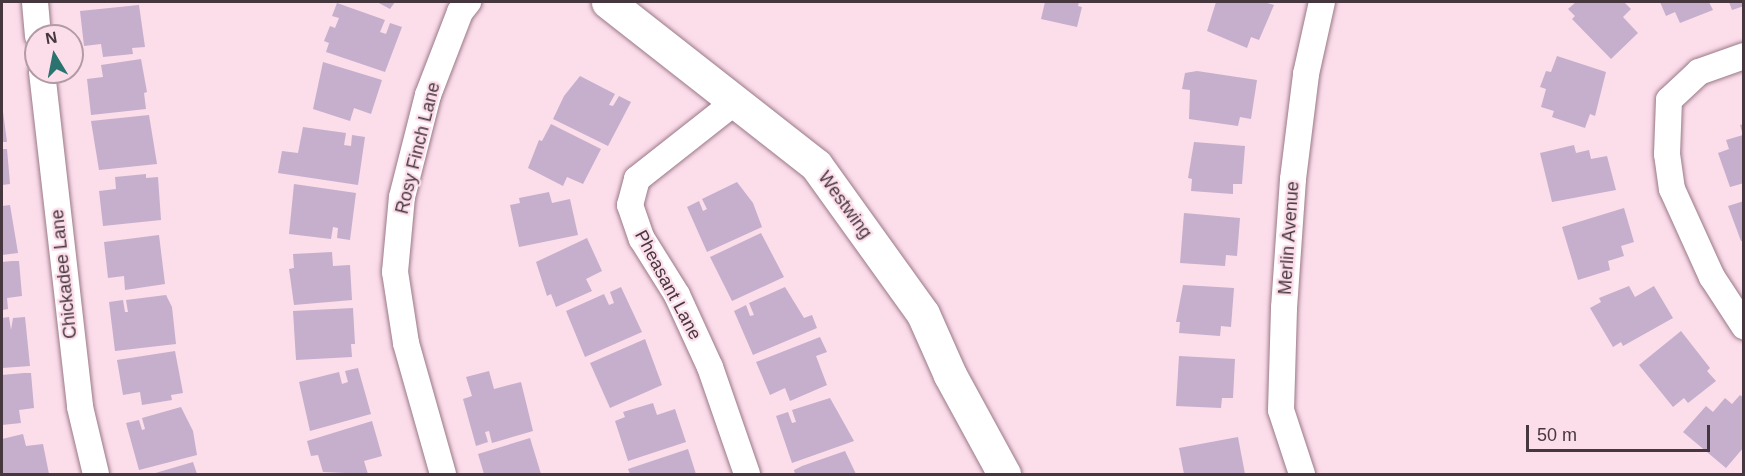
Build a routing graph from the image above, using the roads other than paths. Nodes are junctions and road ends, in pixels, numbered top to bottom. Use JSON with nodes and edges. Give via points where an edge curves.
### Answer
{"nodes":[{"id":1,"x":35,"y":2,"type":"edge"},
{"id":2,"x":468,"y":2,"type":"edge"},
{"id":3,"x":608,"y":2,"type":"edge"},
{"id":4,"x":1322,"y":2,"type":"edge"},
{"id":5,"x":37,"y":24,"type":"edge"},
{"id":6,"x":1743,"y":56,"type":"edge"},
{"id":7,"x":43,"y":84,"type":"edge"},
{"id":8,"x":736,"y":101,"type":"junction"},
{"id":9,"x":1743,"y":326,"type":"edge"},
{"id":10,"x":96,"y":474,"type":"edge"},
{"id":11,"x":443,"y":474,"type":"edge"},
{"id":12,"x":747,"y":474,"type":"edge"},
{"id":13,"x":1004,"y":474,"type":"edge"},
{"id":14,"x":1302,"y":474,"type":"edge"}],
"edges":[{"from":1,"to":5,"type":"street"},
{"from":2,"to":11,"type":"street","name":"Rosy Finch Lane","via":[[460,12],[428,95],[402,197],[395,272],[406,343]]},
{"from":3,"to":8,"type":"street","name":"Westwing"},
{"from":4,"to":14,"type":"street","name":"Merlin Avenue","via":[[1300,120],[1284,308],[1281,410]]},
{"from":6,"to":9,"type":"street","via":[[1699,72],[1670,100],[1667,154],[1672,189],[1712,277]]},
{"from":7,"to":10,"type":"street","name":"Chickadee Lane","via":[[80,407]]},
{"from":8,"to":12,"type":"street","name":"Pheasant Lane","via":[[637,179],[630,205],[642,239],[677,295],[710,367]]},
{"from":8,"to":13,"type":"street","name":"Westwing","via":[[816,165],[864,230],[923,314],[950,375]]}]}
